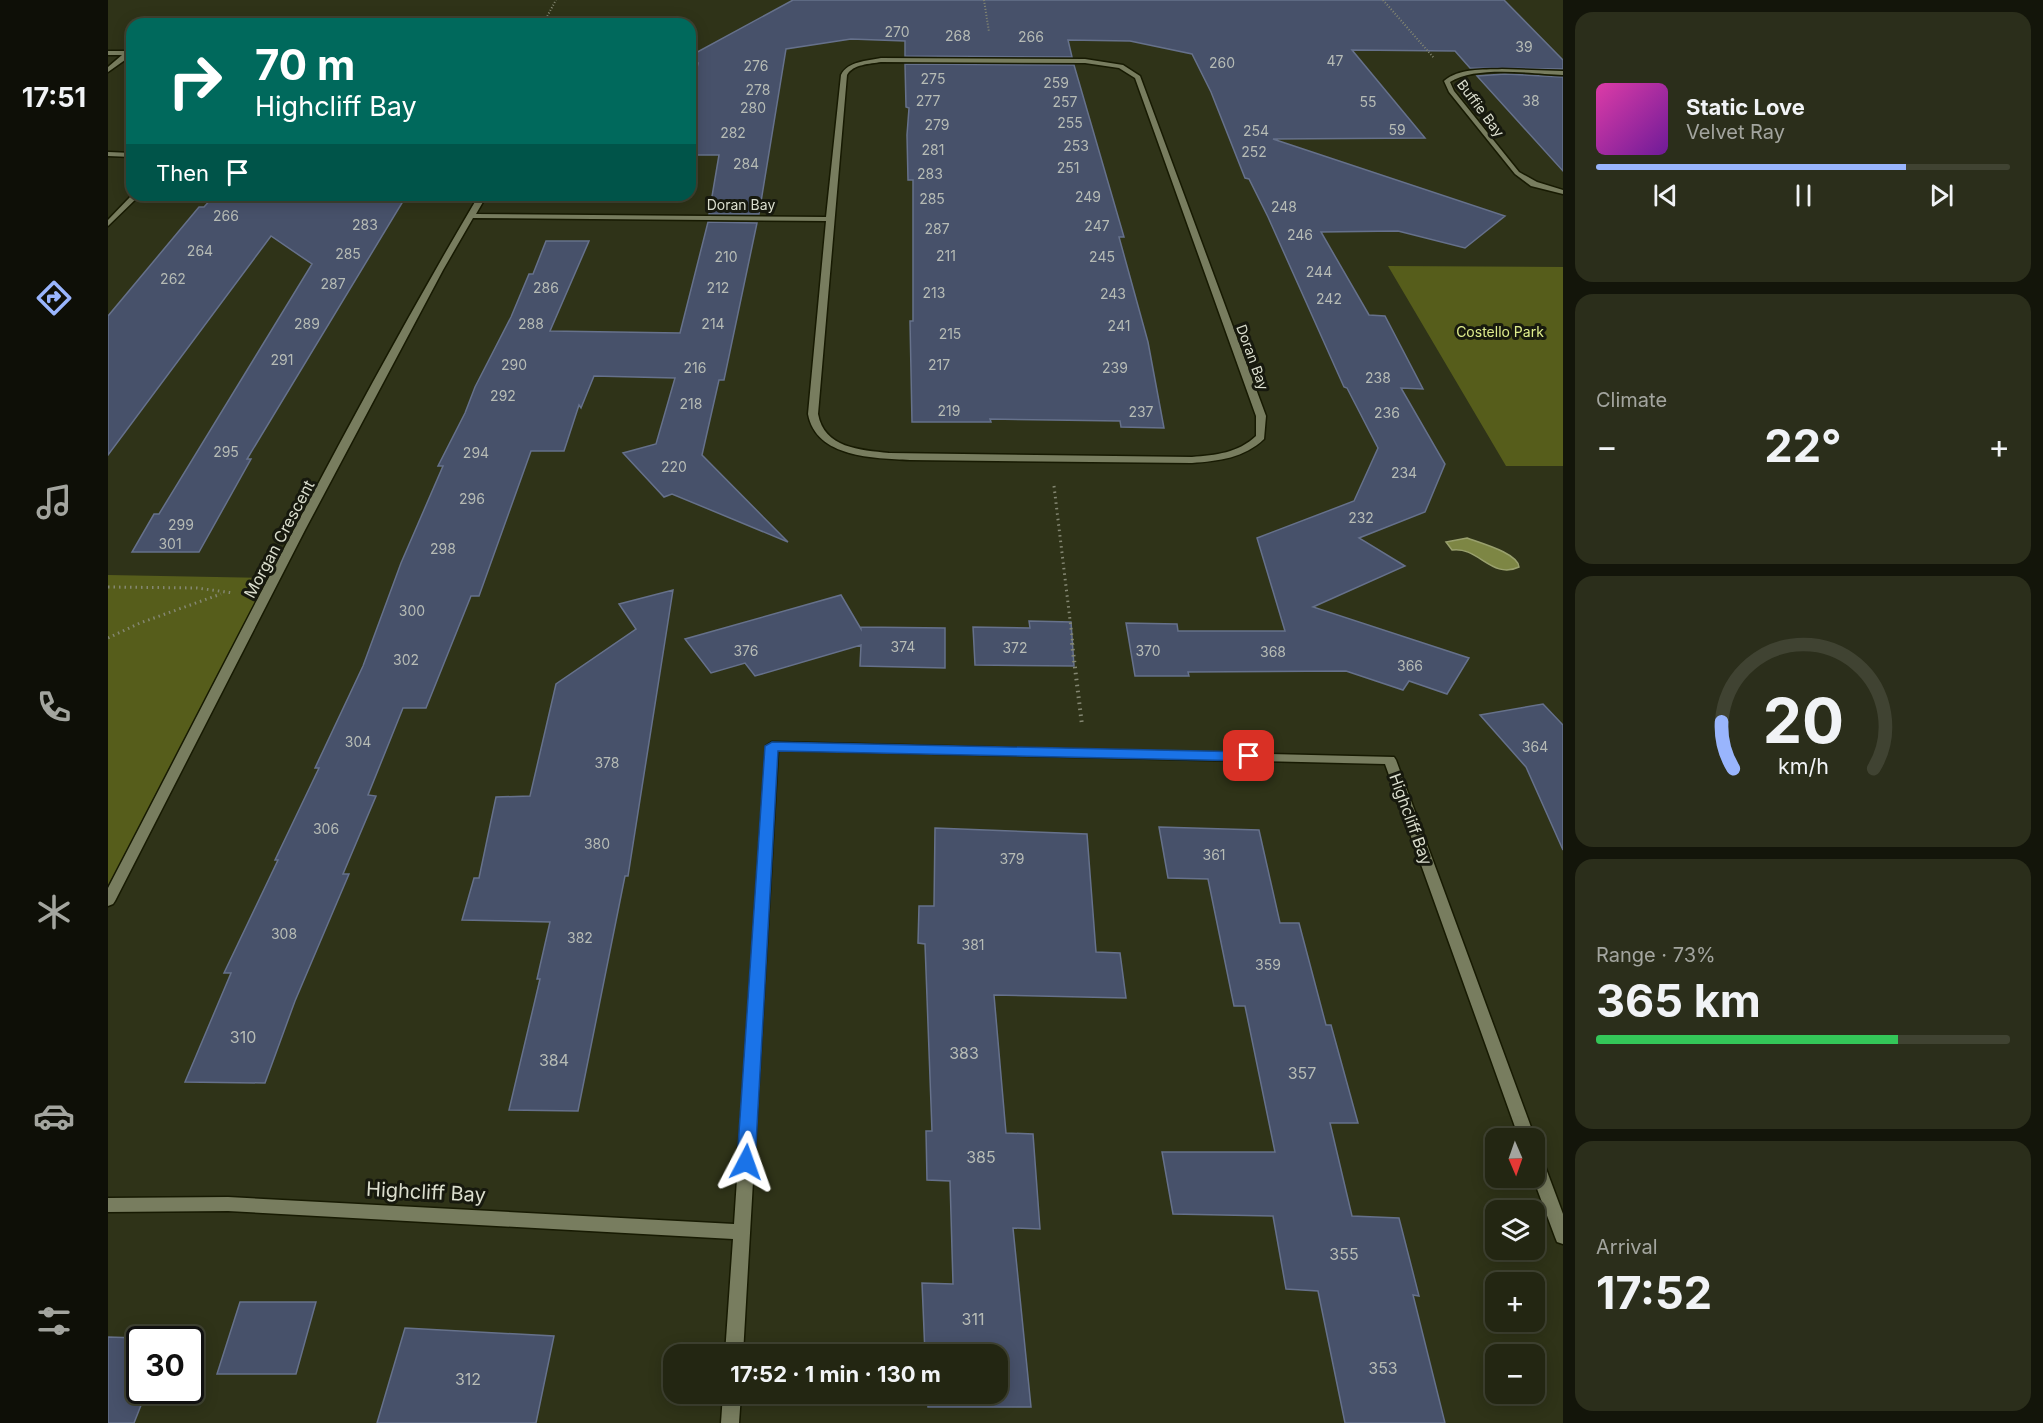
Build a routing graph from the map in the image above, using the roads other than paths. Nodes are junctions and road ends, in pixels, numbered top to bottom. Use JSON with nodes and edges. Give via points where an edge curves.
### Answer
{"nodes":[{"id":1,"x":108,"y":53,"type":"edge"},
{"id":2,"x":126,"y":53,"type":"edge"},
{"id":3,"x":126,"y":56,"type":"edge"},
{"id":4,"x":108,"y":70,"type":"edge"},
{"id":5,"x":1563,"y":73,"type":"edge"},
{"id":6,"x":108,"y":154,"type":"edge"},
{"id":7,"x":126,"y":155,"type":"edge"},
{"id":8,"x":1563,"y":192,"type":"edge"},
{"id":9,"x":130,"y":201,"type":"edge"},
{"id":10,"x":480,"y":201,"type":"edge"},
{"id":11,"x":471,"y":216,"type":"junction"},
{"id":12,"x":830,"y":219,"type":"junction"},
{"id":13,"x":108,"y":224,"type":"edge"},
{"id":14,"x":108,"y":901,"type":"edge"},
{"id":15,"x":1523,"y":1128,"type":"edge"},
{"id":16,"x":1545,"y":1188,"type":"edge"},
{"id":17,"x":108,"y":1205,"type":"edge"},
{"id":18,"x":742,"y":1232,"type":"junction"},
{"id":19,"x":1563,"y":1237,"type":"edge"},
{"id":20,"x":735,"y":1344,"type":"edge"},
{"id":21,"x":731,"y":1404,"type":"edge"},
{"id":22,"x":730,"y":1423,"type":"edge"}],
"edges":[{"from":1,"to":2,"type":"street"},
{"from":3,"to":4,"type":"street"},
{"from":5,"to":8,"type":"street","name":"Buffie Bay","via":[[1474,72],[1455,75],[1447,81],[1450,91],[1517,173],[1543,188]]},
{"from":6,"to":7,"type":"street"},
{"from":9,"to":13,"type":"street"},
{"from":10,"to":11,"type":"street","name":"Morgan Crescent"},
{"from":11,"to":12,"type":"street","name":"Doran Bay"},
{"from":11,"to":14,"type":"street","name":"Morgan Crescent","via":[[300,530]]},
{"from":12,"to":12,"type":"street","name":"Doran Bay","via":[[813,414],[815,426],[830,442],[849,449],[898,456],[1210,459],[1245,452],[1262,438],[1261,416],[1135,72],[1113,64],[1085,61],[881,60],[855,65],[844,75]]},
{"from":15,"to":18,"type":"street","name":"Highcliff Bay","via":[[1390,760],[772,746]]},
{"from":16,"to":19,"type":"street"},
{"from":17,"to":18,"type":"street","name":"Highcliff Bay","via":[[228,1204]]},
{"from":18,"to":20,"type":"street","name":"Highcliff Bay"},
{"from":21,"to":22,"type":"street"}]}
